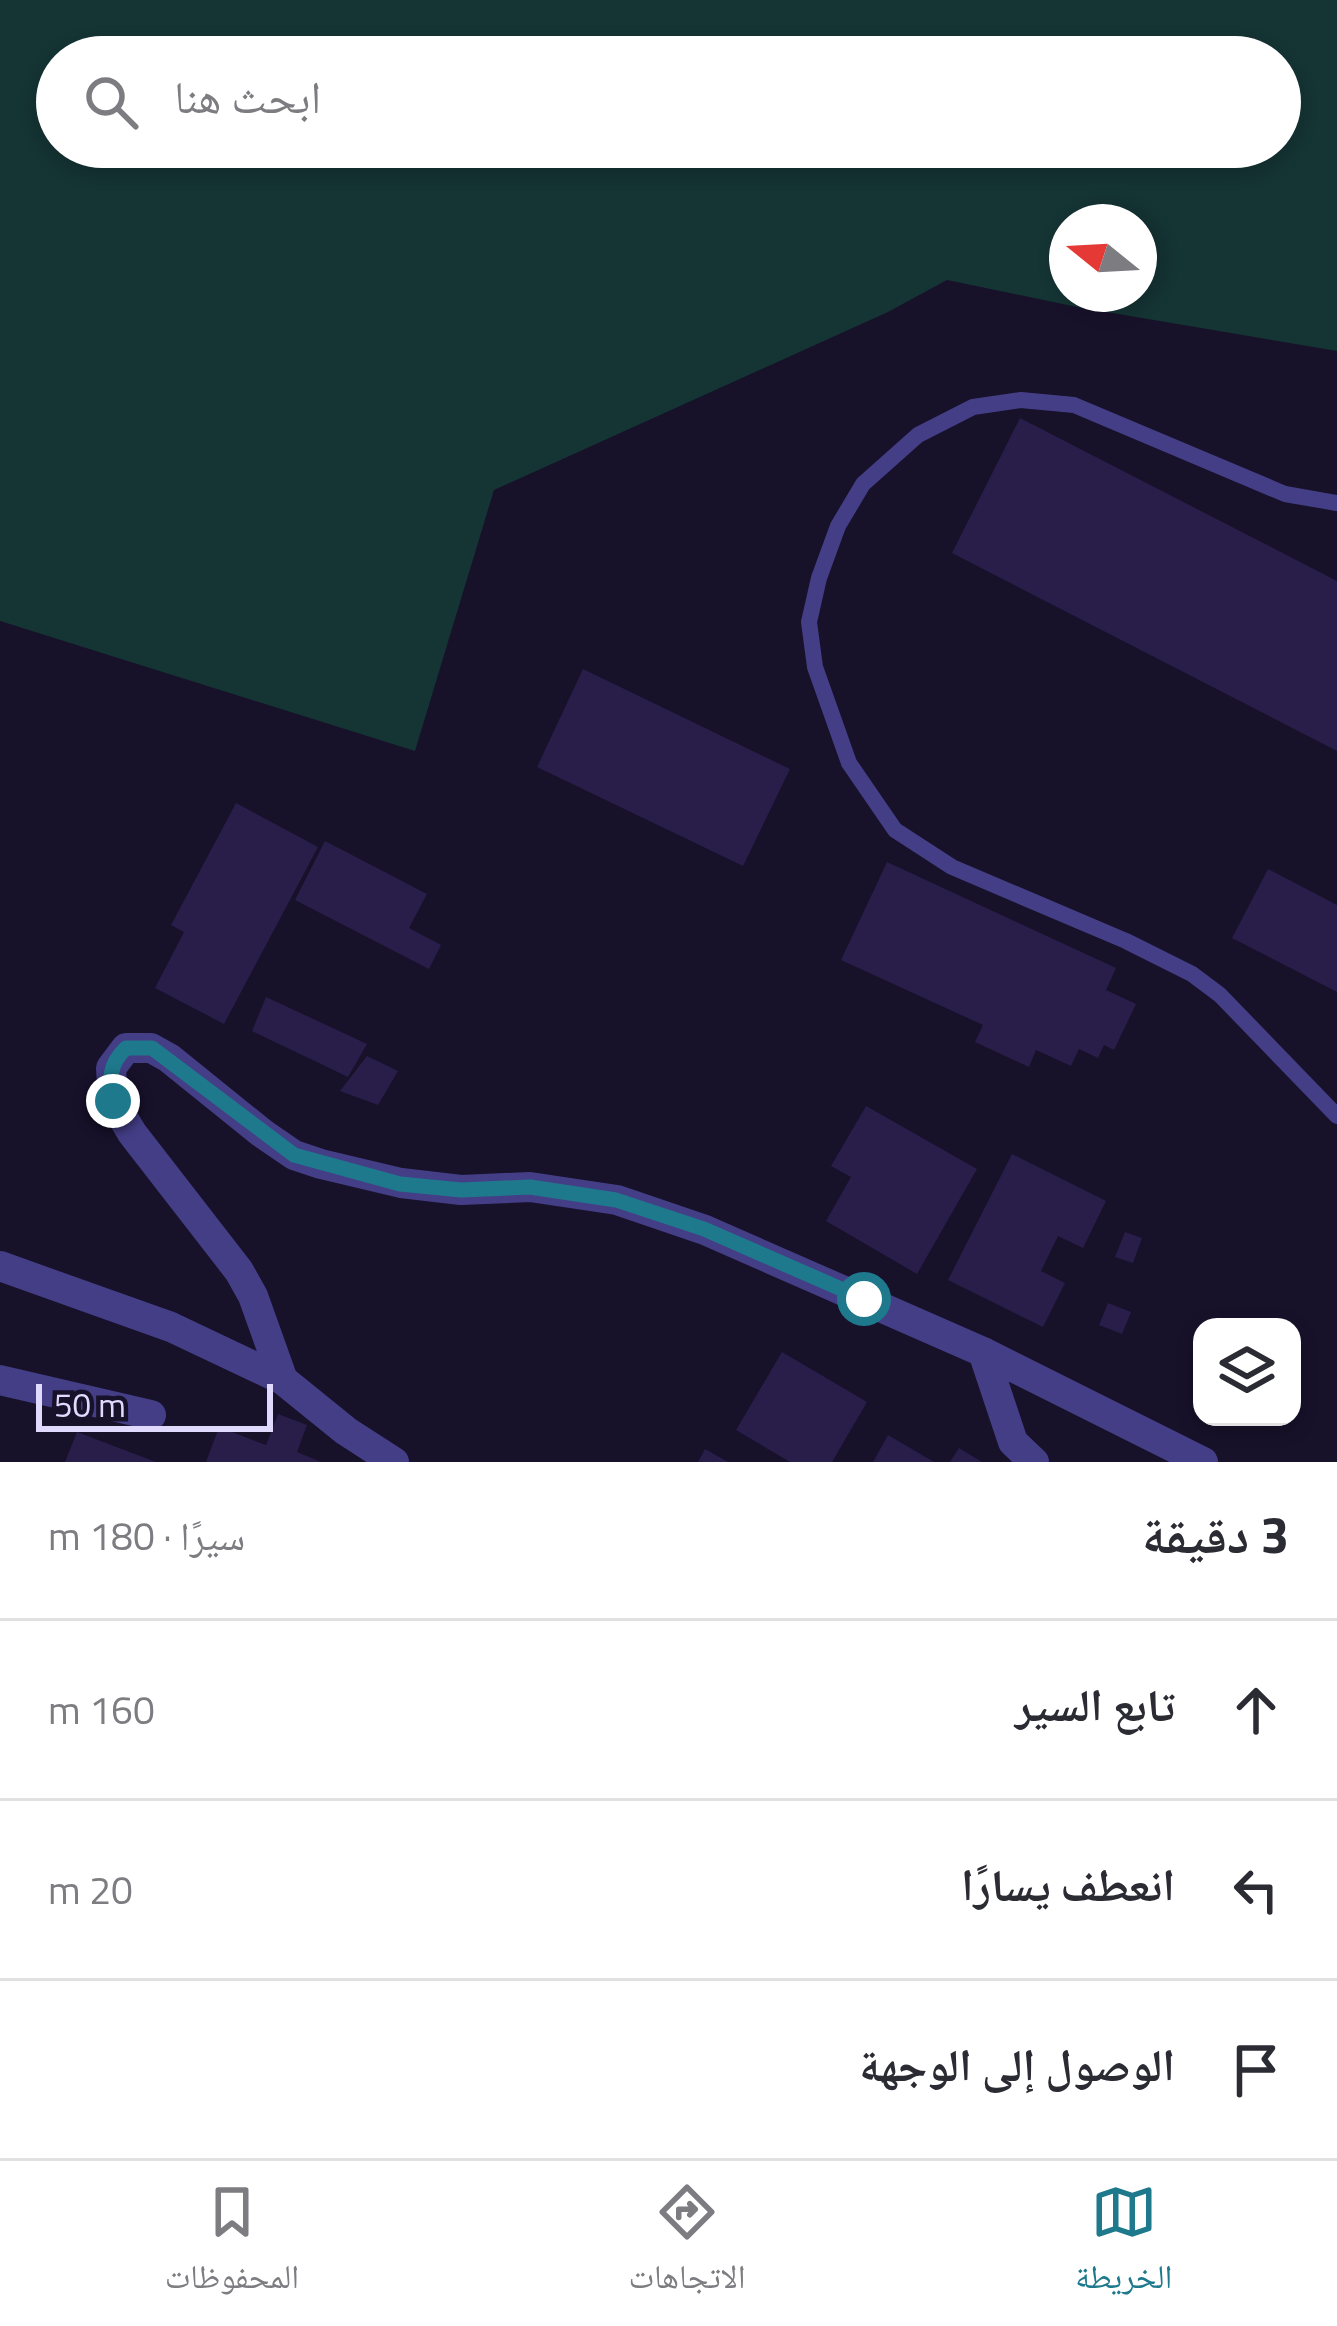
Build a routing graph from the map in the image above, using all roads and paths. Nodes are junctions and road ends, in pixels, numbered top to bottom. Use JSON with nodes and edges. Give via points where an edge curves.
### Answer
{"nodes":[{"id":1,"x":1337,"y":503,"type":"edge"},
{"id":2,"x":1337,"y":1116,"type":"edge"},
{"id":3,"x":0,"y":1266,"type":"edge"},
{"id":4,"x":983,"y":1352,"type":"junction"},
{"id":5,"x":0,"y":1380,"type":"edge"},
{"id":6,"x":283,"y":1380,"type":"junction"},
{"id":7,"x":152,"y":1415,"type":"dead end"},
{"id":8,"x":394,"y":1462,"type":"edge"},
{"id":9,"x":1034,"y":1462,"type":"edge"},
{"id":10,"x":1203,"y":1462,"type":"edge"}],
"edges":[{"from":1,"to":2,"type":"lane","via":[[1285,494],[1074,405],[1021,400],[973,407],[918,435],[863,484],[838,526],[809,622],[815,667],[849,763],[895,830],[952,867],[1192,974]]},
{"from":3,"to":6,"type":"street","via":[[110,1302]]},
{"from":4,"to":6,"type":"street","via":[[704,1229],[616,1200],[530,1187],[400,1184],[307,1160],[169,1058],[126,1048],[111,1068],[113,1101],[239,1271]]},
{"from":4,"to":9,"type":"street","via":[[1013,1442]]},
{"from":4,"to":10,"type":"street"},
{"from":5,"to":7,"type":"street"},
{"from":6,"to":8,"type":"street"}]}
